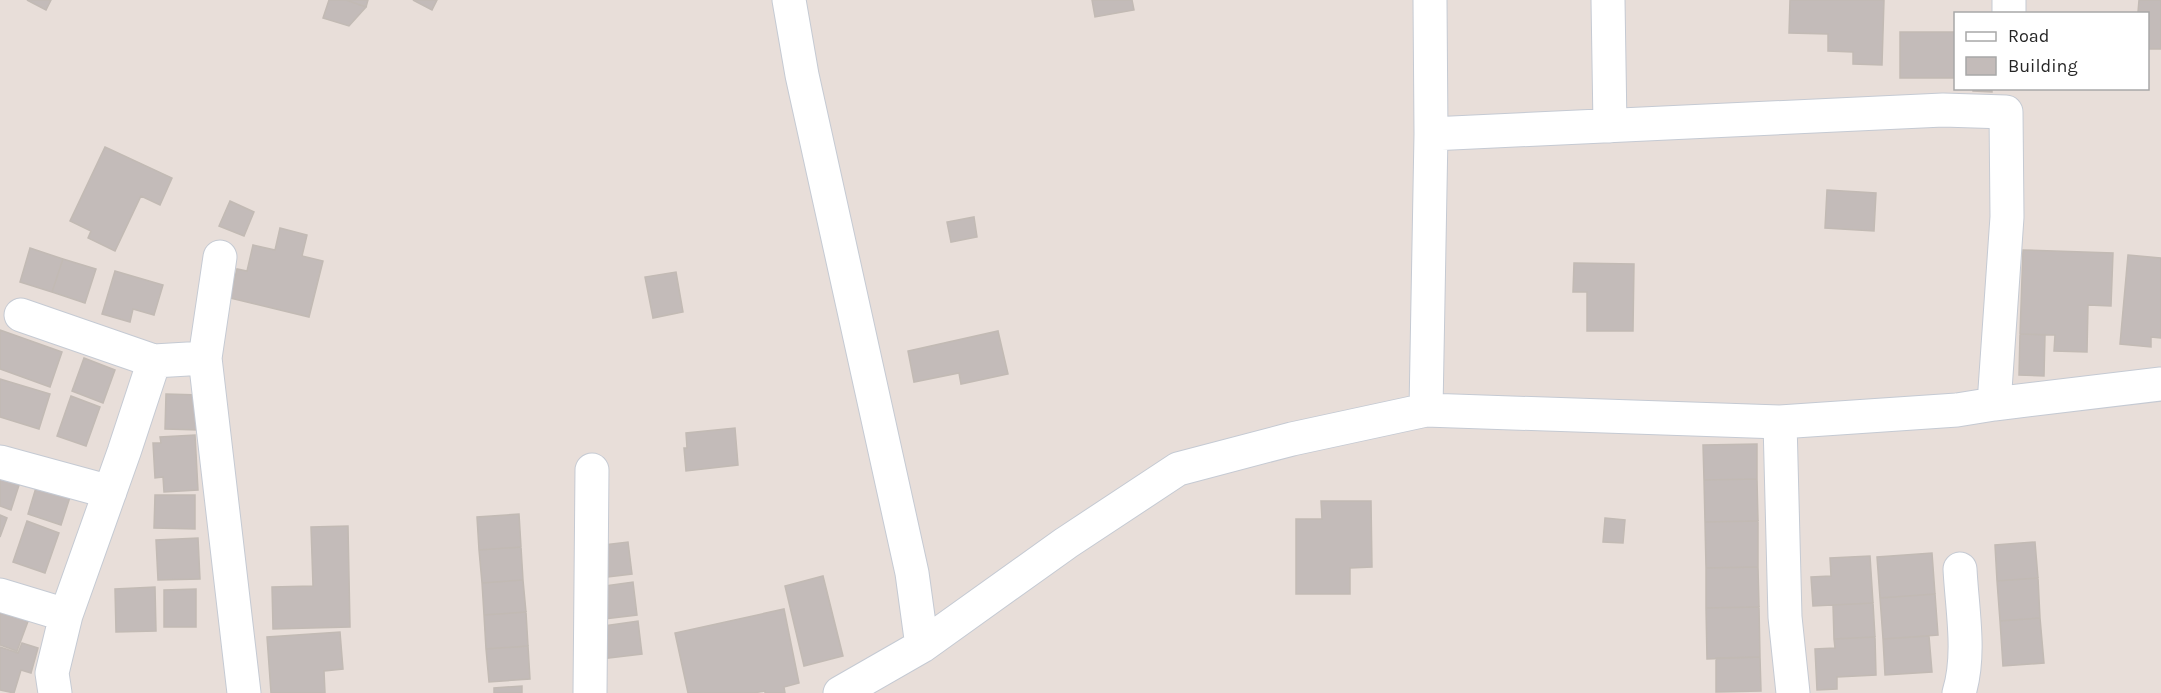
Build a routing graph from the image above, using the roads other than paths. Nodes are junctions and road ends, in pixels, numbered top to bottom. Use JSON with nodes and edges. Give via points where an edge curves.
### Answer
{"nodes":[{"id":1,"x":789,"y":0,"type":"edge"},
{"id":2,"x":1430,"y":0,"type":"edge"},
{"id":3,"x":1608,"y":0,"type":"edge"},
{"id":4,"x":2006,"y":100,"type":"edge"},
{"id":5,"x":1610,"y":126,"type":"junction"},
{"id":6,"x":1431,"y":134,"type":"junction"},
{"id":7,"x":220,"y":256,"type":"dead end"},
{"id":8,"x":21,"y":315,"type":"dead end"},
{"id":9,"x":205,"y":358,"type":"junction"},
{"id":10,"x":154,"y":361,"type":"junction"},
{"id":11,"x":2161,"y":384,"type":"edge"},
{"id":12,"x":1994,"y":404,"type":"junction"},
{"id":13,"x":1426,"y":410,"type":"junction"},
{"id":14,"x":1780,"y":422,"type":"junction"},
{"id":15,"x":0,"y":462,"type":"edge"},
{"id":16,"x":592,"y":470,"type":"dead end"},
{"id":17,"x":110,"y":492,"type":"junction"},
{"id":18,"x":1960,"y":569,"type":"dead end"},
{"id":19,"x":0,"y":595,"type":"edge"},
{"id":20,"x":66,"y":615,"type":"junction"},
{"id":21,"x":922,"y":646,"type":"junction"},
{"id":22,"x":55,"y":693,"type":"edge"},
{"id":23,"x":244,"y":693,"type":"edge"},
{"id":24,"x":590,"y":693,"type":"edge"},
{"id":25,"x":840,"y":693,"type":"edge"},
{"id":26,"x":1793,"y":693,"type":"edge"},
{"id":27,"x":1959,"y":693,"type":"edge"}],
"edges":[{"from":1,"to":21,"type":"street","via":[[802,75],[912,573]]},
{"from":2,"to":6,"type":"street"},
{"from":3,"to":5,"type":"street"},
{"from":4,"to":5,"type":"street","via":[[1943,110]]},
{"from":4,"to":12,"type":"street","via":[[2007,217]]},
{"from":5,"to":6,"type":"street"},
{"from":6,"to":13,"type":"street"},
{"from":7,"to":9,"type":"street"},
{"from":8,"to":10,"type":"street"},
{"from":9,"to":10,"type":"street"},
{"from":9,"to":23,"type":"street"},
{"from":10,"to":17,"type":"street"},
{"from":11,"to":12,"type":"street"},
{"from":12,"to":14,"type":"street","via":[[1957,411]]},
{"from":13,"to":14,"type":"street"},
{"from":13,"to":21,"type":"street","via":[[1178,469]]},
{"from":14,"to":26,"type":"street","via":[[1785,617]]},
{"from":15,"to":17,"type":"street"},
{"from":16,"to":24,"type":"street"},
{"from":17,"to":20,"type":"street"},
{"from":18,"to":27,"type":"street","via":[[1965,675]]},
{"from":19,"to":20,"type":"street"},
{"from":20,"to":22,"type":"street","via":[[52,673]]},
{"from":21,"to":25,"type":"street"}]}
